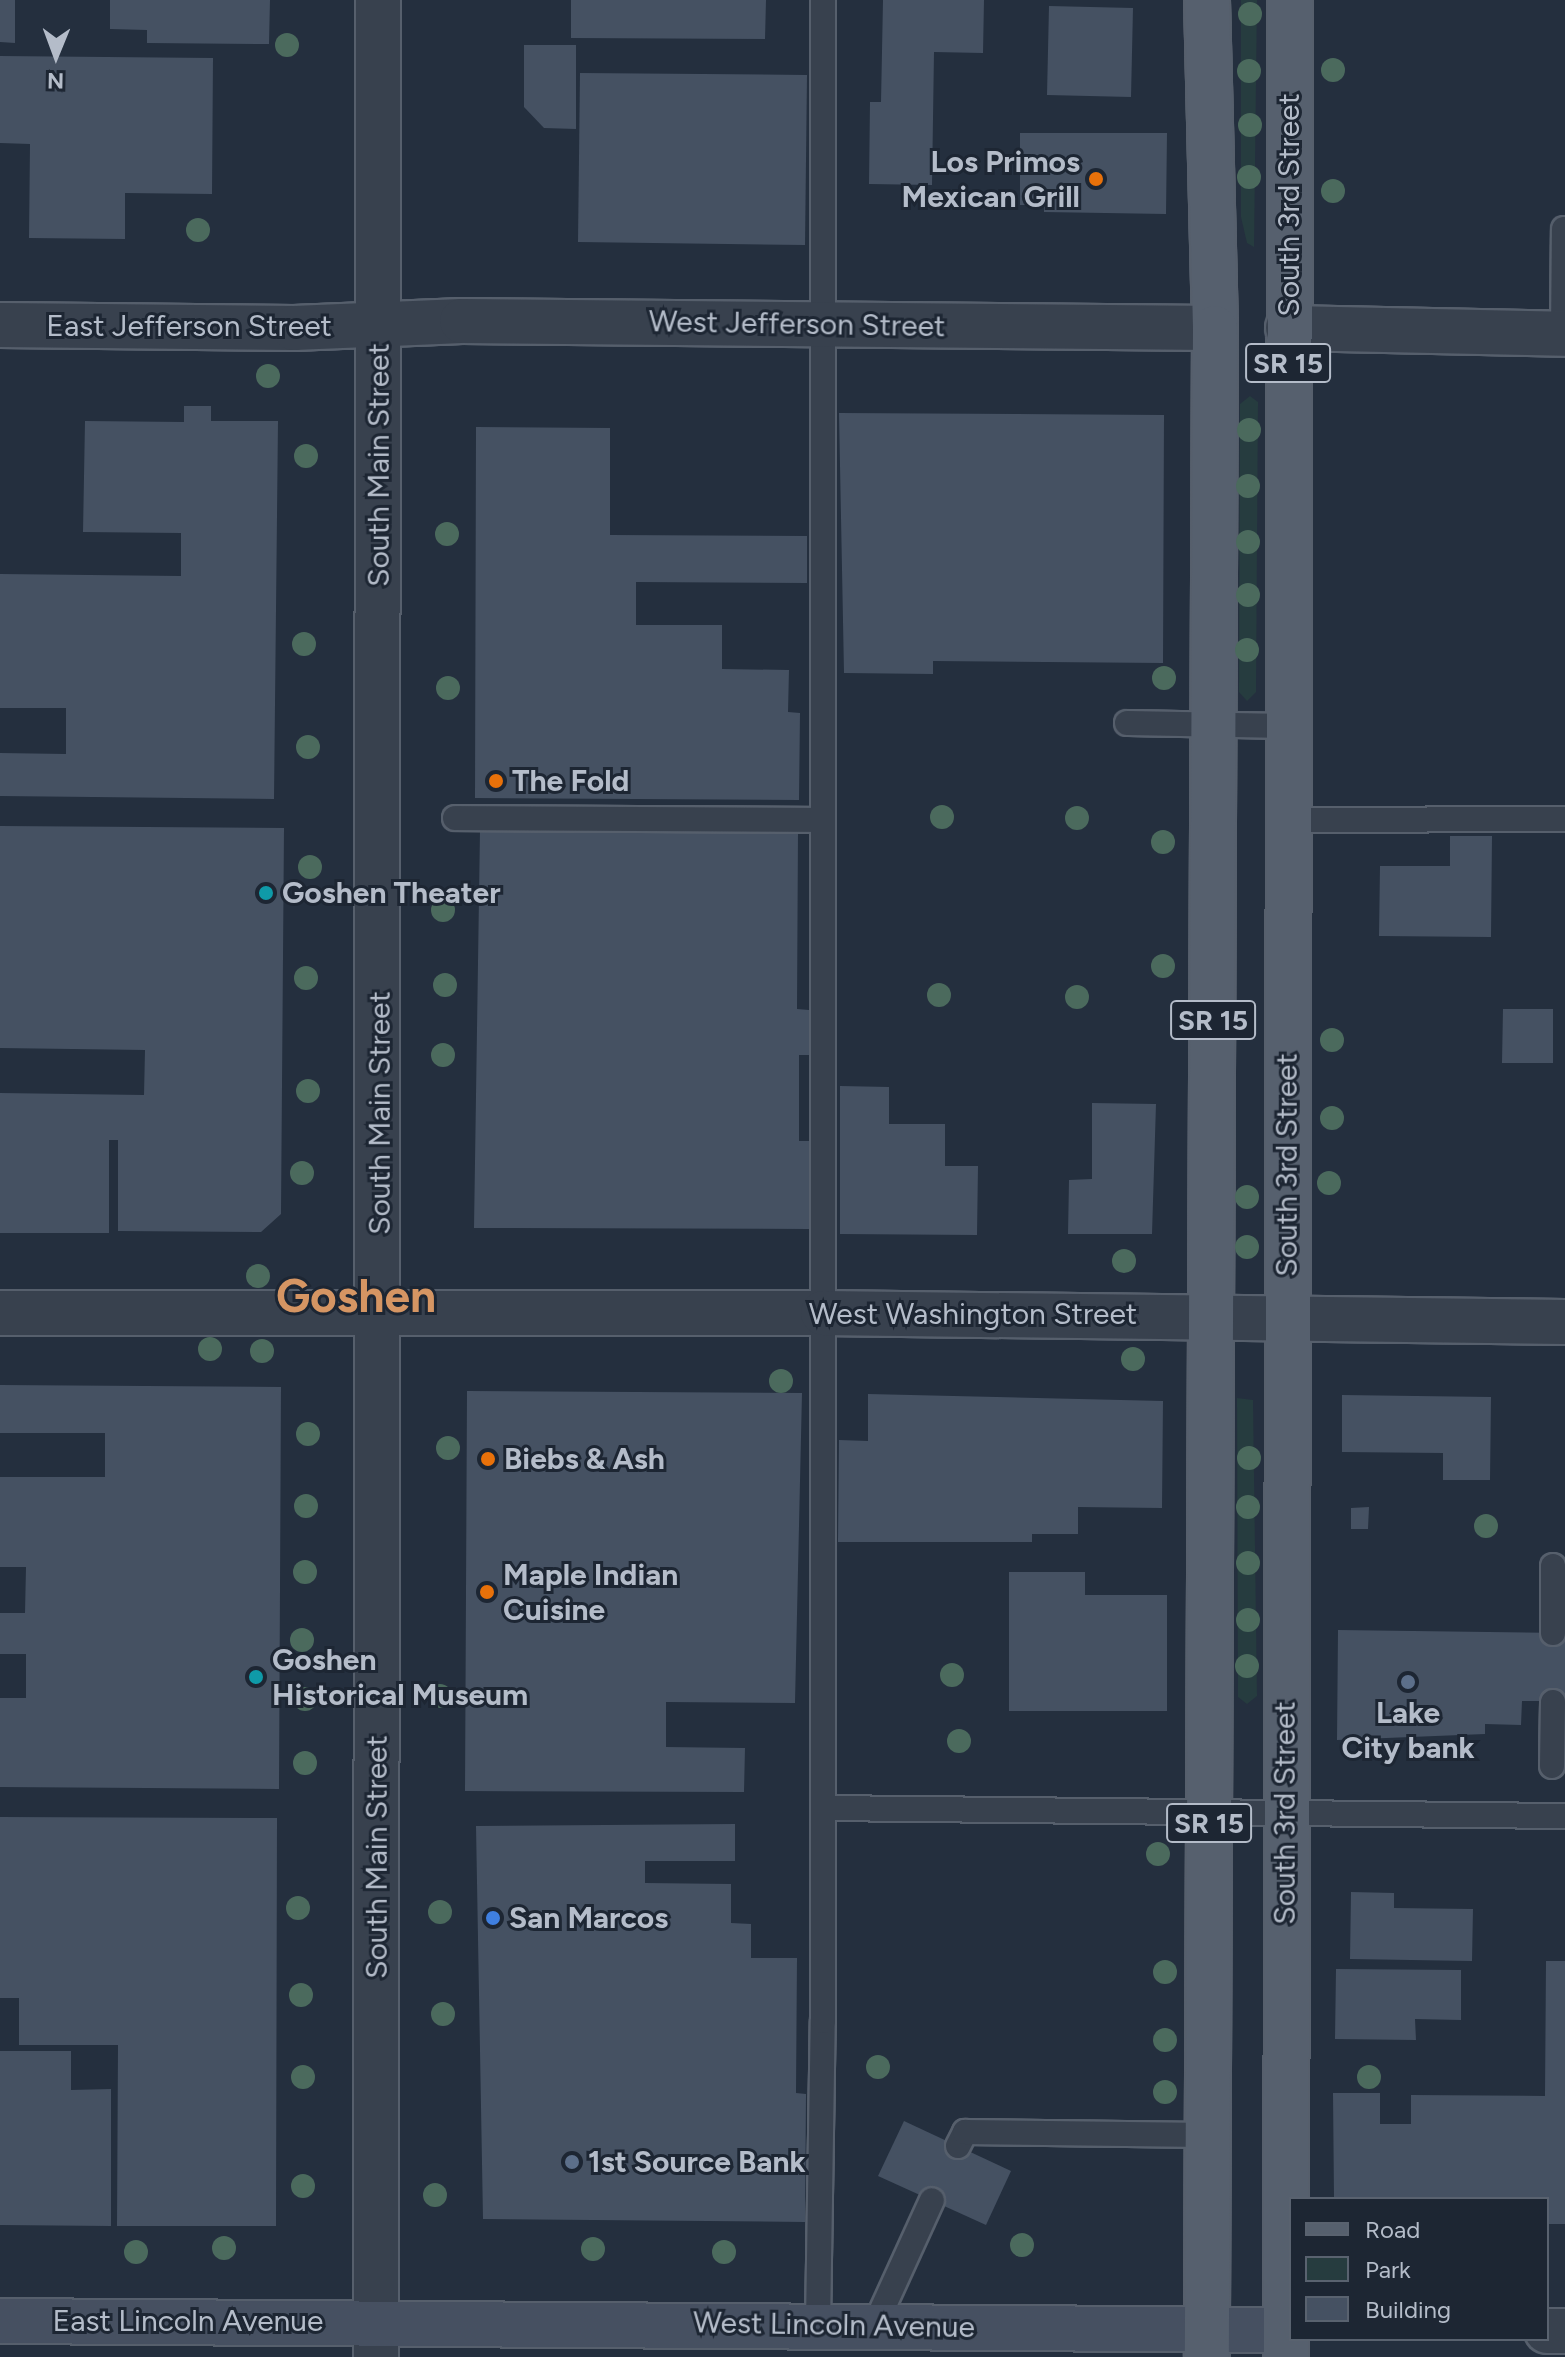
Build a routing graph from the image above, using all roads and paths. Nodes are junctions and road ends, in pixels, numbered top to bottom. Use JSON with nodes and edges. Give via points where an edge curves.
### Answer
{"nodes":[{"id":1,"x":378,"y":0,"type":"edge"},
{"id":2,"x":823,"y":0,"type":"edge"},
{"id":3,"x":1207,"y":0,"type":"edge"},
{"id":4,"x":1290,"y":0,"type":"edge"},
{"id":5,"x":1564,"y":229,"type":"edge"},
{"id":6,"x":0,"y":325,"type":"edge"},
{"id":7,"x":378,"y":325,"type":"junction"},
{"id":8,"x":822,"y":325,"type":"junction"},
{"id":9,"x":1215,"y":328,"type":"junction"},
{"id":10,"x":1288,"y":328,"type":"junction"},
{"id":11,"x":1564,"y":334,"type":"edge"},
{"id":12,"x":1127,"y":723,"type":"dead end"},
{"id":13,"x":1211,"y":725,"type":"junction"},
{"id":14,"x":1287,"y":726,"type":"junction"},
{"id":15,"x":455,"y":818,"type":"dead end"},
{"id":16,"x":1565,"y":819,"type":"edge"},
{"id":17,"x":820,"y":820,"type":"junction"},
{"id":18,"x":1287,"y":820,"type":"junction"},
{"id":19,"x":0,"y":1313,"type":"edge"},
{"id":20,"x":823,"y":1313,"type":"junction"},
{"id":21,"x":380,"y":1314,"type":"junction"},
{"id":22,"x":1210,"y":1316,"type":"junction"},
{"id":23,"x":1289,"y":1319,"type":"junction"},
{"id":24,"x":1565,"y":1322,"type":"edge"},
{"id":25,"x":1553,"y":1566,"type":"dead end"},
{"id":26,"x":1553,"y":1633,"type":"dead end"},
{"id":27,"x":1553,"y":1702,"type":"dead end"},
{"id":28,"x":1552,"y":1766,"type":"dead end"},
{"id":29,"x":823,"y":1808,"type":"junction"},
{"id":30,"x":1209,"y":1810,"type":"junction"},
{"id":31,"x":1286,"y":1812,"type":"junction"},
{"id":32,"x":1565,"y":1816,"type":"edge"},
{"id":33,"x":1207,"y":2135,"type":"junction"},
{"id":34,"x":958,"y":2146,"type":"dead end"},
{"id":35,"x":932,"y":2200,"type":"dead end"},
{"id":36,"x":0,"y":2321,"type":"edge"},
{"id":37,"x":818,"y":2324,"type":"junction"},
{"id":38,"x":875,"y":2325,"type":"junction"},
{"id":39,"x":1288,"y":2339,"type":"edge"},
{"id":40,"x":376,"y":2340,"type":"edge"},
{"id":41,"x":1207,"y":2343,"type":"edge"}],
"edges":[{"from":1,"to":7,"type":"street","name":"South Main Street"},
{"from":2,"to":8,"type":"lane"},
{"from":3,"to":9,"type":"main road","number":"SR 15"},
{"from":4,"to":10,"type":"main road","name":"South 3rd Street","number":"SR 15"},
{"from":5,"to":11,"type":"lane"},
{"from":6,"to":7,"type":"street","name":"East Jefferson Street"},
{"from":7,"to":8,"type":"street","name":"West Jefferson Street"},
{"from":7,"to":21,"type":"street","name":"South Main Street"},
{"from":8,"to":9,"type":"street","name":"West Jefferson Street"},
{"from":8,"to":17,"type":"lane"},
{"from":9,"to":13,"type":"main road","number":"SR 15"},
{"from":10,"to":11,"type":"street"},
{"from":10,"to":14,"type":"main road","name":"South 3rd Street","number":"SR 15"},
{"from":12,"to":13,"type":"lane"},
{"from":13,"to":14,"type":"lane"},
{"from":13,"to":22,"type":"main road","number":"SR 15"},
{"from":14,"to":18,"type":"main road","name":"South 3rd Street","number":"SR 15"},
{"from":15,"to":17,"type":"lane"},
{"from":16,"to":18,"type":"lane"},
{"from":17,"to":20,"type":"lane"},
{"from":18,"to":23,"type":"main road","name":"South 3rd Street","number":"SR 15"},
{"from":19,"to":21,"type":"street","name":"West Washington Street"},
{"from":20,"to":21,"type":"street","name":"West Washington Street"},
{"from":20,"to":22,"type":"street","name":"West Washington Street"},
{"from":20,"to":29,"type":"lane"},
{"from":21,"to":40,"type":"street","name":"South Main Street"},
{"from":22,"to":23,"type":"street","name":"West Washington Street"},
{"from":22,"to":30,"type":"main road","number":"SR 15"},
{"from":23,"to":24,"type":"street","name":"West Washington Street"},
{"from":23,"to":31,"type":"main road","name":"South 3rd Street","number":"SR 15"},
{"from":25,"to":26,"type":"lane"},
{"from":27,"to":28,"type":"lane"},
{"from":29,"to":30,"type":"lane"},
{"from":29,"to":37,"type":"lane"},
{"from":30,"to":31,"type":"lane"},
{"from":30,"to":33,"type":"main road","number":"SR 15"},
{"from":31,"to":32,"type":"lane"},
{"from":31,"to":39,"type":"main road","name":"South 3rd Street","number":"SR 15"},
{"from":33,"to":34,"type":"lane","via":[[965,2132]]},
{"from":33,"to":41,"type":"main road","number":"SR 15"},
{"from":35,"to":38,"type":"lane"},
{"from":36,"to":40,"type":"main road","name":"East Lincoln Avenue"},
{"from":37,"to":38,"type":"main road","name":"West Lincoln Avenue"},
{"from":37,"to":40,"type":"main road","name":"West Lincoln Avenue"},
{"from":38,"to":41,"type":"main road","name":"West Lincoln Avenue"},
{"from":39,"to":41,"type":"main road","name":"West Lincoln Avenue"}]}
